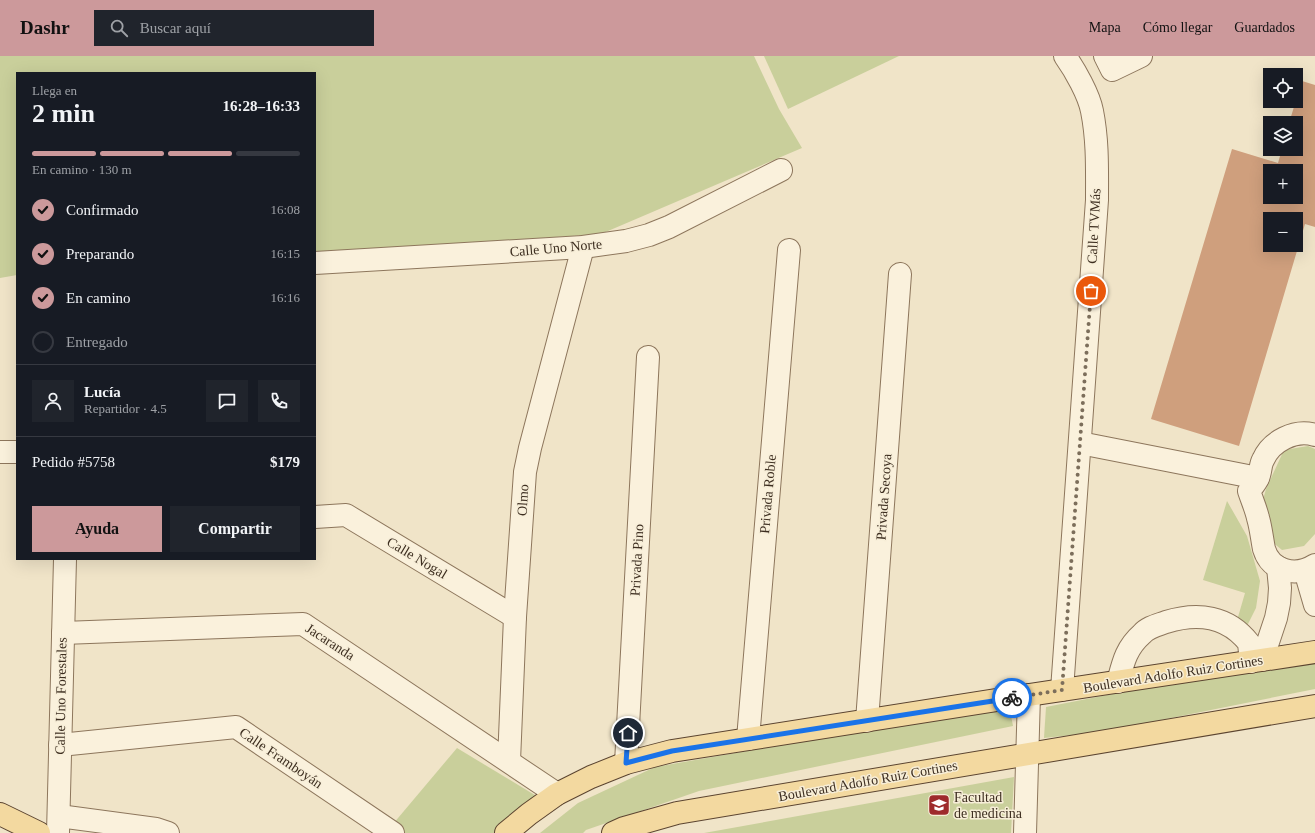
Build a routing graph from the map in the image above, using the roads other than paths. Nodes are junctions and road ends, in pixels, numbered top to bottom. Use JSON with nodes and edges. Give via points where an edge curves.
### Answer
{"nodes":[{"id":1,"x":1066,"y":56,"type":"edge"},
{"id":2,"x":1105,"y":56,"type":"edge"},
{"id":3,"x":1142,"y":56,"type":"edge"},
{"id":4,"x":781,"y":170,"type":"dead end"},
{"id":5,"x":584,"y":247,"type":"junction"},
{"id":6,"x":789,"y":250,"type":"dead end"},
{"id":7,"x":316,"y":263,"type":"edge"},
{"id":8,"x":900,"y":274,"type":"dead end"},
{"id":9,"x":648,"y":356,"type":"dead end"},
{"id":10,"x":1315,"y":435,"type":"edge"},
{"id":11,"x":1080,"y":442,"type":"junction"},
{"id":12,"x":0,"y":452,"type":"edge"},
{"id":13,"x":16,"y":452,"type":"edge"},
{"id":14,"x":1258,"y":478,"type":"junction"},
{"id":15,"x":316,"y":517,"type":"edge"},
{"id":16,"x":65,"y":560,"type":"edge"},
{"id":17,"x":1278,"y":567,"type":"junction"},
{"id":18,"x":1311,"y":568,"type":"edge"},
{"id":19,"x":1315,"y":605,"type":"edge"},
{"id":20,"x":515,"y":617,"type":"junction"},
{"id":21,"x":63,"y":633,"type":"junction"},
{"id":22,"x":1315,"y":652,"type":"edge"},
{"id":23,"x":1256,"y":661,"type":"junction"},
{"id":24,"x":1118,"y":682,"type":"junction"},
{"id":25,"x":1062,"y":690,"type":"junction"},
{"id":26,"x":1029,"y":695,"type":"junction"},
{"id":27,"x":1315,"y":706,"type":"edge"},
{"id":28,"x":867,"y":720,"type":"junction"},
{"id":29,"x":748,"y":739,"type":"junction"},
{"id":30,"x":60,"y":745,"type":"junction"},
{"id":31,"x":1028,"y":753,"type":"junction"},
{"id":32,"x":509,"y":761,"type":"junction"},
{"id":33,"x":626,"y":763,"type":"junction"},
{"id":34,"x":557,"y":794,"type":"junction"},
{"id":35,"x":0,"y":814,"type":"edge"},
{"id":36,"x":58,"y":824,"type":"edge"},
{"id":37,"x":39,"y":833,"type":"edge"},
{"id":38,"x":168,"y":833,"type":"edge"},
{"id":39,"x":393,"y":833,"type":"edge"},
{"id":40,"x":506,"y":833,"type":"edge"},
{"id":41,"x":613,"y":833,"type":"edge"},
{"id":42,"x":1025,"y":833,"type":"edge"}],
"edges":[{"from":1,"to":11,"type":"street","name":"Calle TVMás","via":[[1080,80],[1092,110],[1097,151],[1097,200]]},
{"from":2,"to":3,"type":"street","via":[[1112,70]]},
{"from":4,"to":5,"type":"street","name":"Calle Uno Norte","via":[[649,235]]},
{"from":5,"to":7,"type":"street","name":"Calle Uno Norte"},
{"from":5,"to":20,"type":"street","name":"Olmo","via":[[525,472]]},
{"from":6,"to":29,"type":"street","name":"Privada Roble"},
{"from":8,"to":28,"type":"street","name":"Privada Secoya"},
{"from":9,"to":33,"type":"street","name":"Privada Pino"},
{"from":10,"to":14,"type":"street","via":[[1296,434],[1282,439],[1270,448],[1262,460]]},
{"from":11,"to":14,"type":"street"},
{"from":11,"to":25,"type":"street","name":"Calle TVMás"},
{"from":12,"to":13,"type":"street"},
{"from":14,"to":17,"type":"street","via":[[1249,491],[1265,550],[1270,560]]},
{"from":15,"to":20,"type":"street","name":"Calle Nogal","via":[[346,515]]},
{"from":16,"to":21,"type":"street","name":"Calle Uno Forestales"},
{"from":17,"to":18,"type":"street","via":[[1298,572]]},
{"from":17,"to":23,"type":"street","via":[[1280,603],[1276,618]]},
{"from":18,"to":19,"type":"street","via":[[1308,581]]},
{"from":20,"to":32,"type":"street","name":"Olmo"},
{"from":21,"to":30,"type":"street","name":"Calle Uno Forestales"},
{"from":21,"to":32,"type":"street","name":"Jacaranda","via":[[303,624]]},
{"from":22,"to":23,"type":"main road","name":"Boulevard Adolfo Ruiz Cortines"},
{"from":23,"to":24,"type":"main road","name":"Boulevard Adolfo Ruiz Cortines"},
{"from":23,"to":24,"type":"street","via":[[1249,643],[1233,626],[1217,619],[1187,618],[1170,621],[1142,633],[1125,656]]},
{"from":24,"to":25,"type":"main road","name":"Boulevard Adolfo Ruiz Cortines"},
{"from":25,"to":26,"type":"main road","name":"Boulevard Adolfo Ruiz Cortines"},
{"from":26,"to":28,"type":"main road","name":"Boulevard Adolfo Ruiz Cortines"},
{"from":26,"to":31,"type":"street"},
{"from":27,"to":31,"type":"main road","name":"Boulevard Adolfo Ruiz Cortines"},
{"from":28,"to":29,"type":"main road","name":"Boulevard Adolfo Ruiz Cortines"},
{"from":29,"to":33,"type":"main road","name":"Boulevard Adolfo Ruiz Cortines","via":[[672,751]]},
{"from":30,"to":36,"type":"street","name":"Calle Uno Forestales"},
{"from":30,"to":39,"type":"street","name":"Calle Framboyán","via":[[236,727]]},
{"from":31,"to":41,"type":"main road","name":"Boulevard Adolfo Ruiz Cortines","via":[[677,813]]},
{"from":31,"to":42,"type":"street"},
{"from":32,"to":34,"type":"street","name":"Jacaranda"},
{"from":33,"to":34,"type":"main road","name":"Boulevard Adolfo Ruiz Cortines"},
{"from":34,"to":40,"type":"main road","name":"Boulevard Adolfo Ruiz Cortines"},
{"from":35,"to":37,"type":"main road"},
{"from":36,"to":38,"type":"street","via":[[156,829]]}]}
